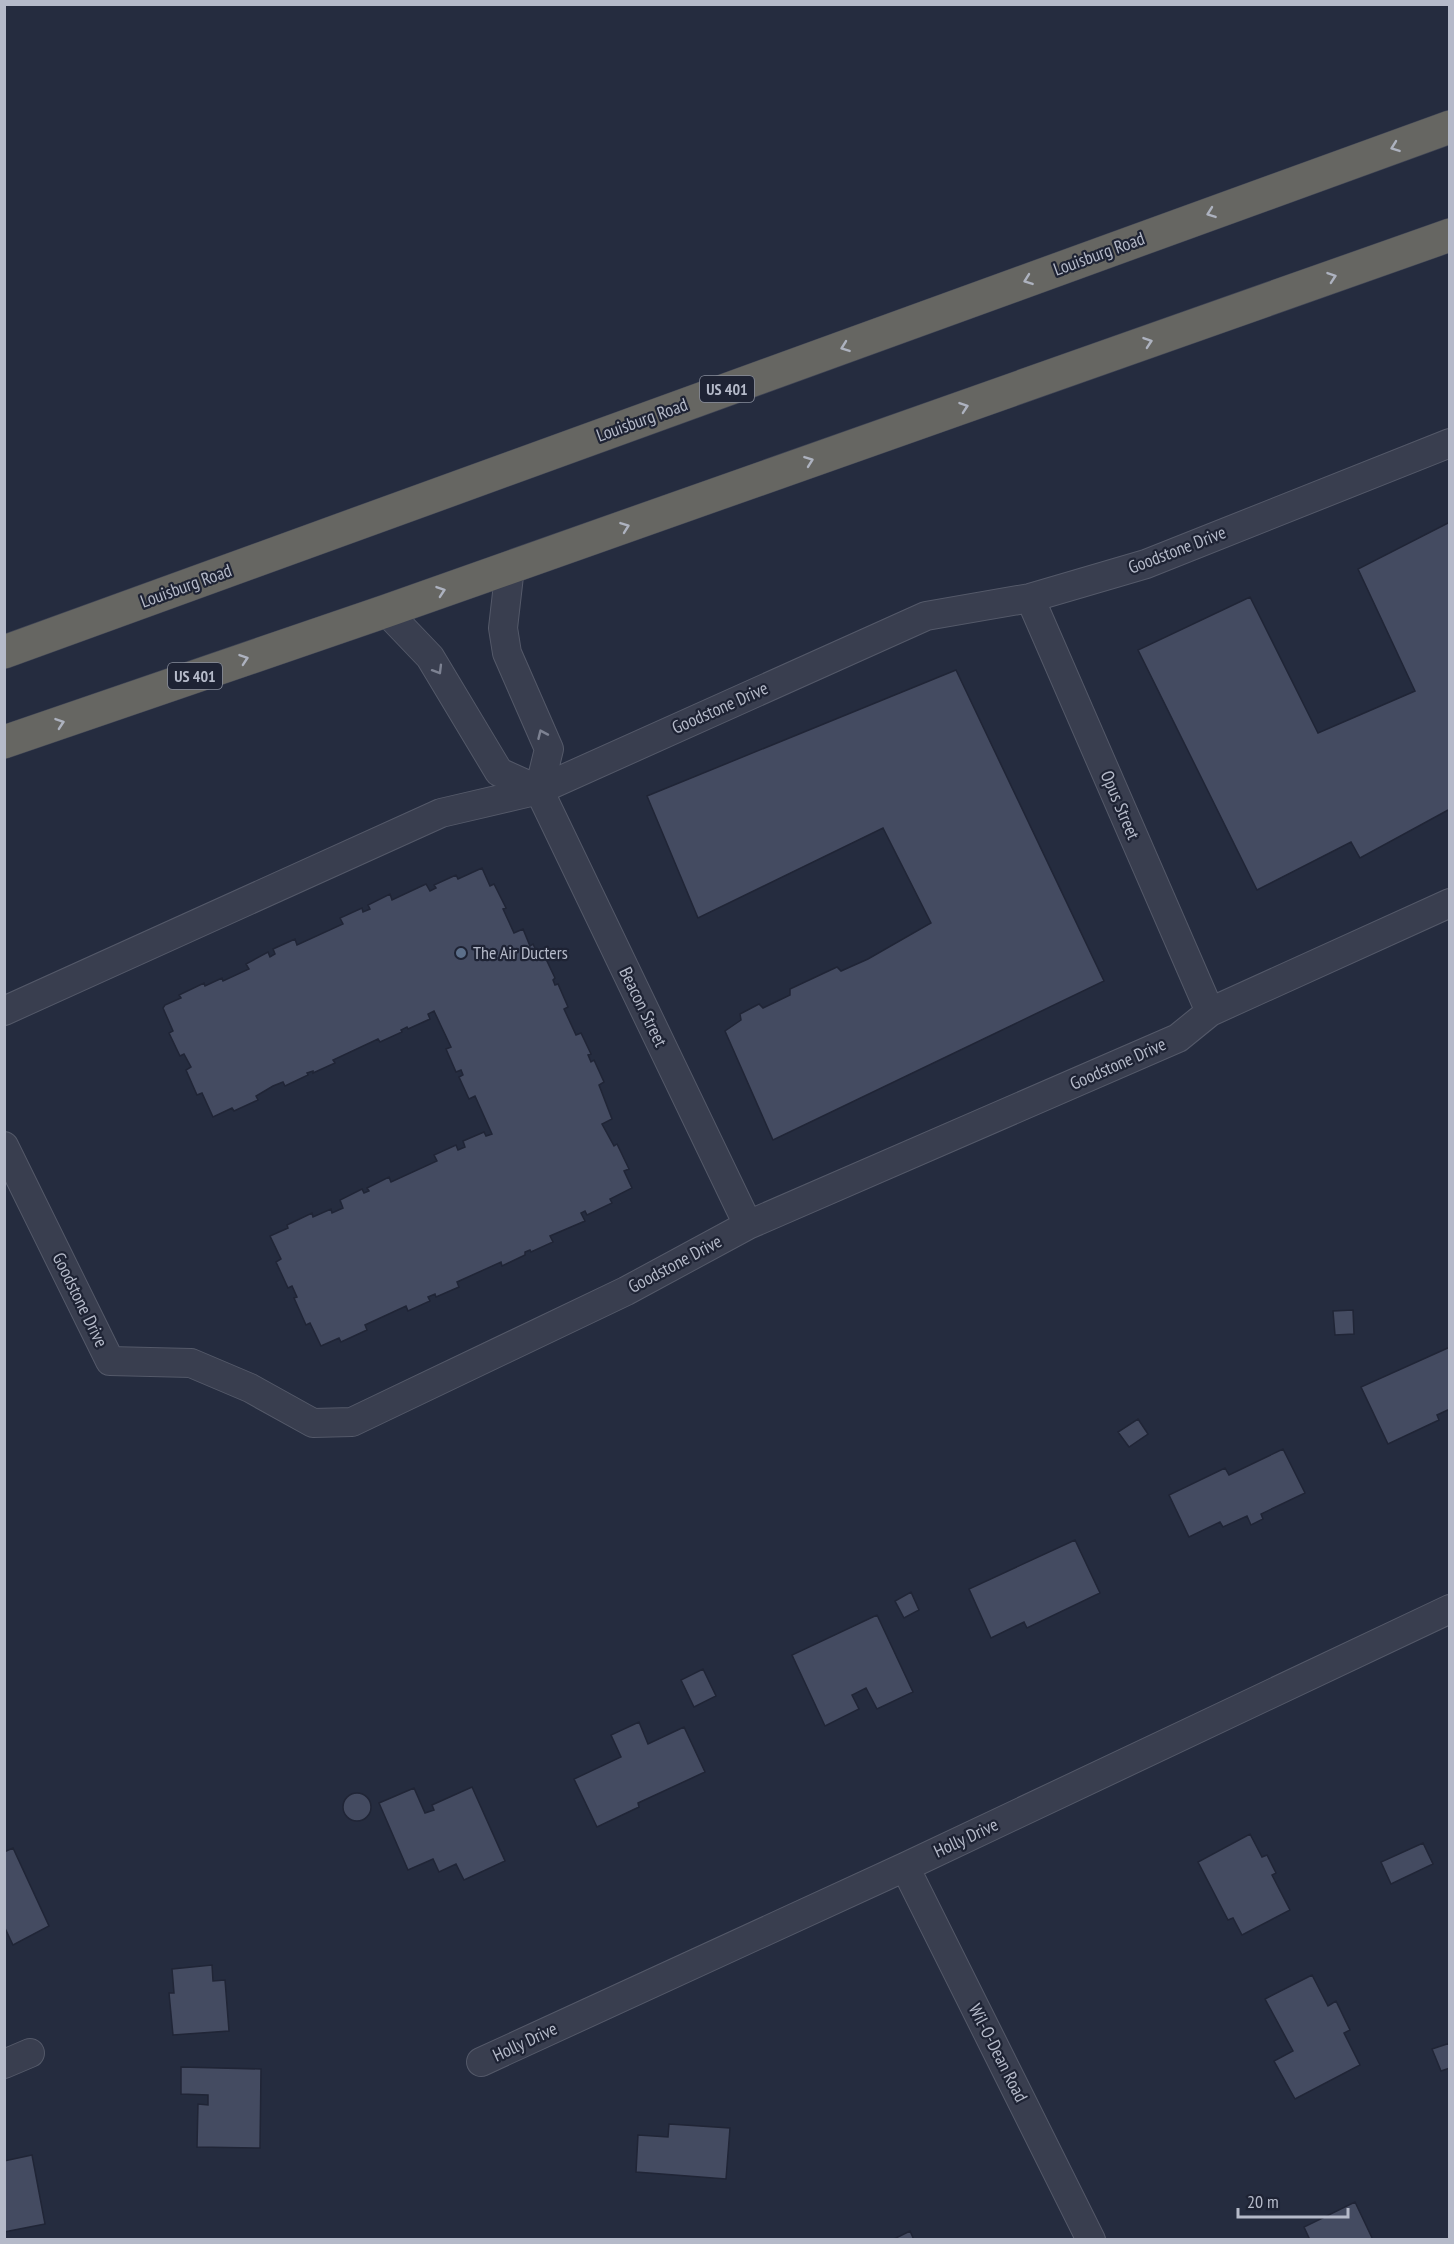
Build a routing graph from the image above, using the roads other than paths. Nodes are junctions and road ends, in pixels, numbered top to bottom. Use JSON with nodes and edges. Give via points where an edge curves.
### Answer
{"nodes":[{"id":1,"x":1449,"y":127,"type":"edge"},
{"id":2,"x":1449,"y":235,"type":"edge"},
{"id":3,"x":1449,"y":443,"type":"edge"},
{"id":4,"x":510,"y":567,"type":"junction"},
{"id":5,"x":1030,"y":598,"type":"junction"},
{"id":6,"x":386,"y":611,"type":"junction"},
{"id":7,"x":4,"y":652,"type":"edge"},
{"id":8,"x":4,"y":742,"type":"edge"},
{"id":9,"x":539,"y":790,"type":"junction"},
{"id":10,"x":1449,"y":903,"type":"edge"},
{"id":11,"x":4,"y":1011,"type":"edge"},
{"id":12,"x":1209,"y":1012,"type":"junction"},
{"id":13,"x":4,"y":1146,"type":"edge"},
{"id":14,"x":748,"y":1225,"type":"junction"},
{"id":15,"x":1449,"y":1610,"type":"edge"},
{"id":16,"x":905,"y":1868,"type":"junction"},
{"id":17,"x":481,"y":2062,"type":"dead end"},
{"id":18,"x":1091,"y":2240,"type":"edge"}],
"edges":[{"from":1,"to":7,"type":"highway","name":"Louisburg Road","number":"US 401","one_way":true},
{"from":4,"to":2,"type":"highway","number":"US 401","one_way":true},
{"from":3,"to":5,"type":"street","name":"Goodstone Drive","via":[[1146,564]]},
{"from":6,"to":4,"type":"highway","number":"US 401","one_way":true},
{"from":9,"to":4,"type":"street","one_way":true,"via":[[549,749],[507,653],[503,628]]},
{"from":5,"to":9,"type":"street","name":"Goodstone Drive","via":[[926,616]]},
{"from":5,"to":12,"type":"street","name":"Opus Street"},
{"from":8,"to":6,"type":"highway","number":"US 401","one_way":true},
{"from":6,"to":9,"type":"street","one_way":true,"via":[[430,657],[499,772]]},
{"from":9,"to":11,"type":"street","name":"Goodstone Drive","via":[[441,813]]},
{"from":9,"to":14,"type":"street","name":"Beacon Street"},
{"from":10,"to":12,"type":"street","name":"Goodstone Drive"},
{"from":12,"to":14,"type":"street","name":"Goodstone Drive","via":[[1178,1038]]},
{"from":13,"to":14,"type":"street","name":"Goodstone Drive","via":[[111,1362],[191,1363],[250,1388],[314,1424],[352,1422],[626,1291]]},
{"from":15,"to":16,"type":"street","name":"Holly Drive"},
{"from":16,"to":17,"type":"street","name":"Holly Drive"},
{"from":16,"to":18,"type":"street","name":"Wil-O-Dean Road"}]}
